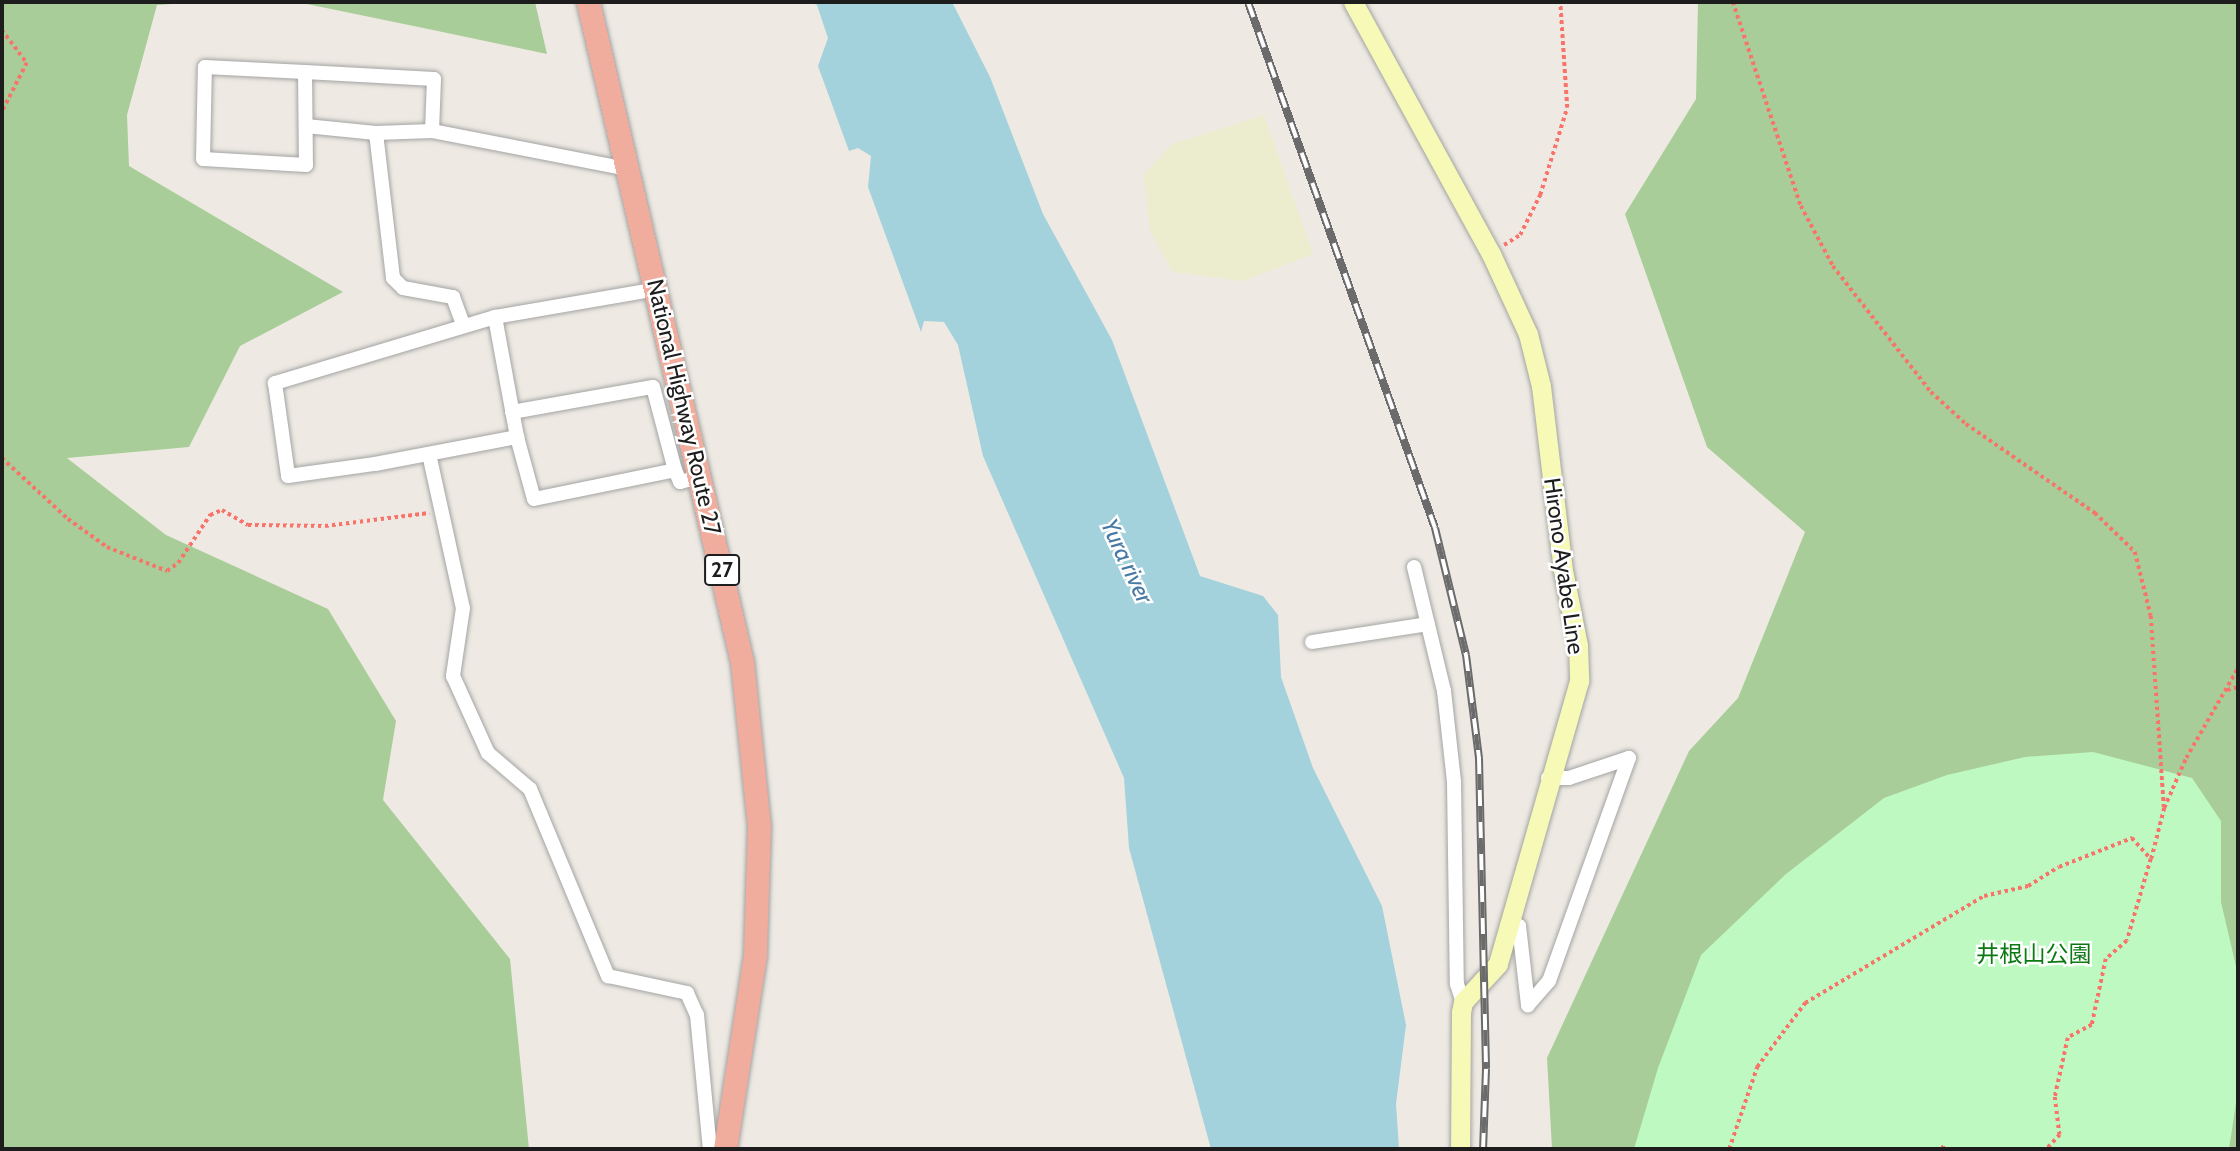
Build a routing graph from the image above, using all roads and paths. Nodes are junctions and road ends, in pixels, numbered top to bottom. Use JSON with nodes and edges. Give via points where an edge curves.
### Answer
{"nodes":[{"id":1,"x":588,"y":2,"type":"edge"},
{"id":2,"x":1353,"y":2,"type":"edge"},
{"id":3,"x":1560,"y":2,"type":"edge"},
{"id":4,"x":1733,"y":2,"type":"edge"},
{"id":5,"x":2,"y":30,"type":"edge"},
{"id":6,"x":305,"y":72,"type":"junction"},
{"id":7,"x":2,"y":111,"type":"edge"},
{"id":8,"x":306,"y":126,"type":"junction"},
{"id":9,"x":432,"y":131,"type":"junction"},
{"id":10,"x":376,"y":133,"type":"junction"},
{"id":11,"x":628,"y":169,"type":"junction"},
{"id":12,"x":1490,"y":254,"type":"junction"},
{"id":13,"x":657,"y":289,"type":"junction"},
{"id":14,"x":495,"y":317,"type":"junction"},
{"id":15,"x":463,"y":325,"type":"junction"},
{"id":16,"x":513,"y":412,"type":"junction"},
{"id":17,"x":517,"y":437,"type":"junction"},
{"id":18,"x":429,"y":454,"type":"junction"},
{"id":19,"x":2,"y":458,"type":"edge"},
{"id":20,"x":674,"y":470,"type":"junction"},
{"id":21,"x":701,"y":478,"type":"junction"},
{"id":22,"x":442,"y":512,"type":"junction"},
{"id":23,"x":1414,"y":567,"type":"dead end"},
{"id":24,"x":1427,"y":624,"type":"junction"},
{"id":25,"x":1312,"y":642,"type":"dead end"},
{"id":26,"x":2238,"y":668,"type":"edge"},
{"id":27,"x":2238,"y":687,"type":"edge"},
{"id":28,"x":2226,"y":690,"type":"junction"},
{"id":29,"x":1548,"y":778,"type":"junction"},
{"id":30,"x":2164,"y":808,"type":"junction"},
{"id":31,"x":2151,"y":859,"type":"junction"},
{"id":32,"x":1507,"y":926,"type":"junction"},
{"id":33,"x":1463,"y":1002,"type":"junction"},
{"id":34,"x":1944,"y":1143,"type":"dead end"},
{"id":35,"x":710,"y":1149,"type":"edge"},
{"id":36,"x":725,"y":1149,"type":"edge"},
{"id":37,"x":1460,"y":1149,"type":"edge"},
{"id":38,"x":1729,"y":1149,"type":"edge"},
{"id":39,"x":1942,"y":1149,"type":"edge"},
{"id":40,"x":2047,"y":1149,"type":"edge"}],
"edges":[{"from":1,"to":11,"type":"highway","name":"National Highway Route 27","number":"27"},
{"from":2,"to":12,"type":"main road","name":"Hirono Ayabe Line"},
{"from":3,"to":12,"type":"path","via":[[1567,108],[1540,195],[1520,235]]},
{"from":4,"to":30,"type":"path","via":[[1801,206],[1833,266],[1931,391],[1966,424],[2095,513],[2135,552],[2151,617]]},
{"from":5,"to":7,"type":"path","via":[[27,63]]},
{"from":6,"to":8,"type":"street"},
{"from":6,"to":8,"type":"street","via":[[205,67],[203,159],[306,165]]},
{"from":6,"to":9,"type":"street","via":[[434,79]]},
{"from":8,"to":10,"type":"street"},
{"from":9,"to":10,"type":"street"},
{"from":9,"to":11,"type":"street"},
{"from":10,"to":15,"type":"street","via":[[393,278],[403,288],[453,297]]},
{"from":11,"to":13,"type":"highway","name":"National Highway Route 27","number":"27"},
{"from":12,"to":29,"type":"main road","name":"Hirono Ayabe Line","via":[[1528,334],[1541,386],[1563,570],[1578,645],[1578,681]]},
{"from":13,"to":14,"type":"street"},
{"from":13,"to":21,"type":"highway","name":"National Highway Route 27","number":"27"},
{"from":14,"to":15,"type":"street"},
{"from":14,"to":16,"type":"street"},
{"from":15,"to":18,"type":"street","via":[[275,383],[288,476]]},
{"from":16,"to":17,"type":"street"},
{"from":16,"to":20,"type":"street","via":[[653,387]]},
{"from":17,"to":18,"type":"street"},
{"from":17,"to":20,"type":"street","via":[[534,499]]},
{"from":18,"to":22,"type":"street"},
{"from":19,"to":22,"type":"path","via":[[68,519],[107,547],[167,571],[183,556],[210,515],[222,510],[248,525],[325,526]]},
{"from":20,"to":21,"type":"street","via":[[680,481]]},
{"from":21,"to":36,"type":"highway","name":"National Highway Route 27","number":"27","via":[[742,662],[759,826],[755,955]]},
{"from":22,"to":35,"type":"street","via":[[463,608],[453,676],[488,753],[530,789],[608,976],[687,993],[697,1015]]},
{"from":23,"to":24,"type":"street"},
{"from":24,"to":25,"type":"street"},
{"from":24,"to":33,"type":"street","via":[[1444,691],[1452,768],[1457,984]]},
{"from":26,"to":28,"type":"path"},
{"from":27,"to":28,"type":"path"},
{"from":28,"to":30,"type":"path","via":[[2196,738]]},
{"from":29,"to":32,"type":"main road","name":"Hirono Ayabe Line"},
{"from":29,"to":32,"type":"street","via":[[1569,778],[1629,758],[1549,981],[1528,1005],[1519,926]]},
{"from":30,"to":31,"type":"path"},
{"from":31,"to":38,"type":"path","via":[[2132,838],[2059,867],[2028,886],[1984,896],[1805,1003],[1757,1067]]},
{"from":31,"to":40,"type":"path","via":[[2127,941],[2106,959],[2092,1025],[2068,1038],[2055,1097],[2060,1135]]},
{"from":32,"to":33,"type":"main road","name":"Hirono Ayabe Line","via":[[1498,964]]},
{"from":33,"to":37,"type":"main road"},
{"from":34,"to":39,"type":"path"}]}
